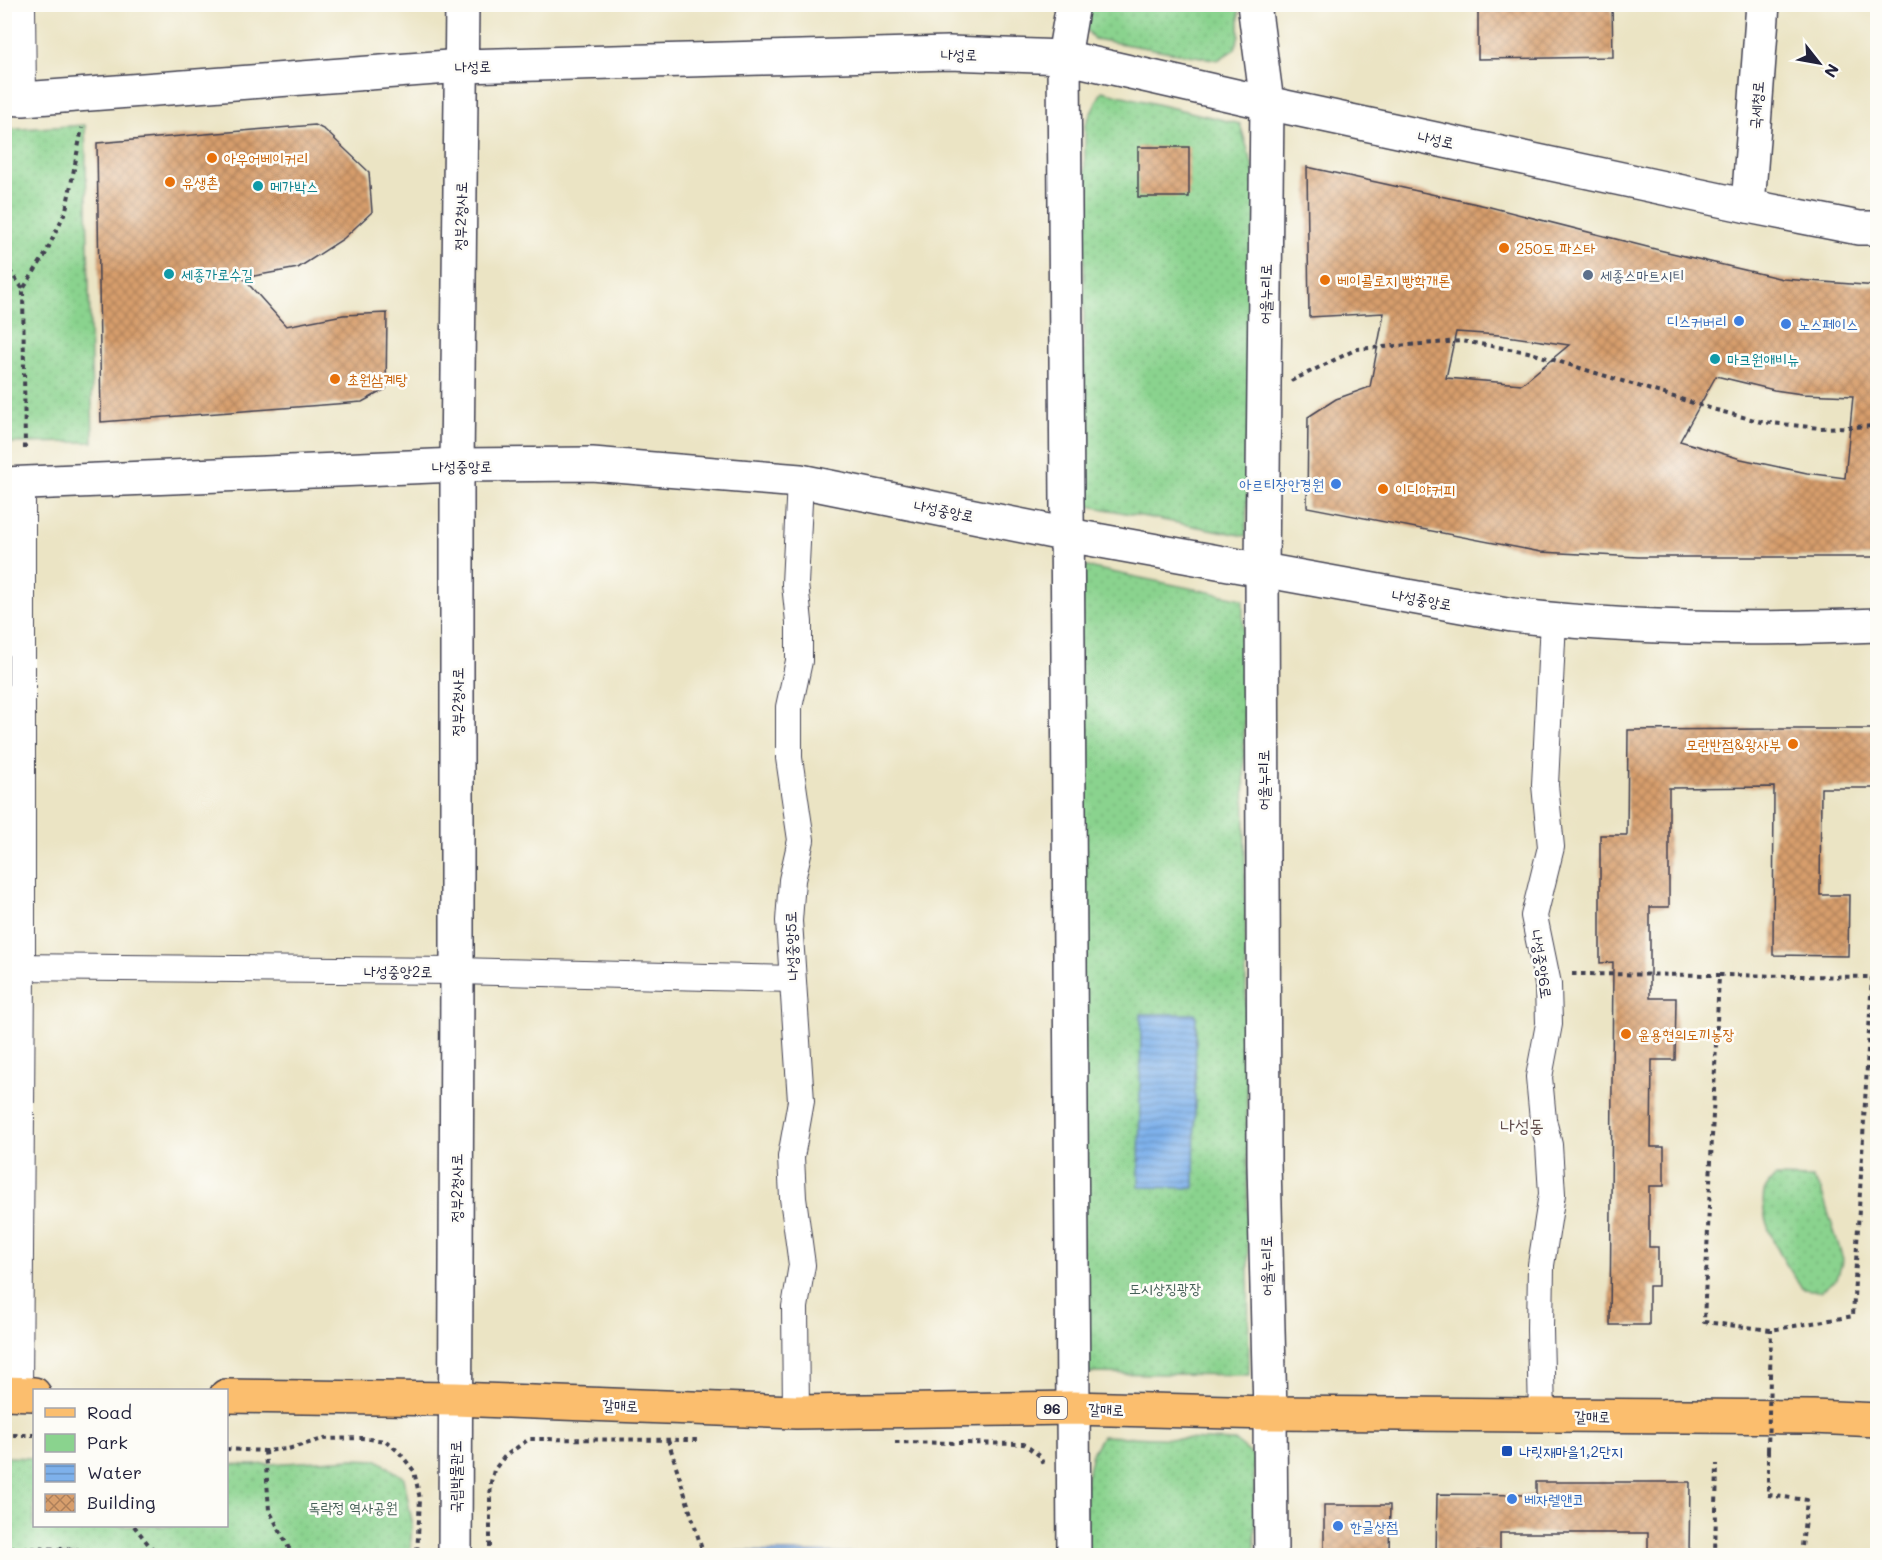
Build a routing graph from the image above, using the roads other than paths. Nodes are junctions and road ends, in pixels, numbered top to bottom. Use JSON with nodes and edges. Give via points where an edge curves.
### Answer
{"nodes":[{"id":1,"x":22,"y":4,"type":"edge"},
{"id":2,"x":462,"y":4,"type":"edge"},
{"id":3,"x":1073,"y":4,"type":"edge"},
{"id":4,"x":1254,"y":4,"type":"edge"},
{"id":5,"x":1763,"y":4,"type":"edge"},
{"id":6,"x":1064,"y":57,"type":"junction"},
{"id":7,"x":462,"y":66,"type":"junction"},
{"id":8,"x":14,"y":99,"type":"edge"},
{"id":9,"x":1267,"y":103,"type":"junction"},
{"id":10,"x":1748,"y":206,"type":"junction"},
{"id":11,"x":1878,"y":228,"type":"edge"},
{"id":12,"x":457,"y":465,"type":"junction"},
{"id":13,"x":800,"y":481,"type":"junction"},
{"id":14,"x":13,"y":484,"type":"edge"},
{"id":15,"x":1068,"y":535,"type":"junction"},
{"id":16,"x":1262,"y":570,"type":"junction"},
{"id":17,"x":1553,"y":620,"type":"junction"},
{"id":18,"x":1878,"y":625,"type":"edge"},
{"id":19,"x":13,"y":967,"type":"edge"},
{"id":20,"x":458,"y":971,"type":"junction"},
{"id":21,"x":792,"y":979,"type":"junction"},
{"id":22,"x":19,"y":1393,"type":"edge"},
{"id":23,"x":228,"y":1396,"type":"edge"},
{"id":24,"x":455,"y":1399,"type":"junction"},
{"id":25,"x":1072,"y":1408,"type":"junction"},
{"id":26,"x":796,"y":1412,"type":"junction"},
{"id":27,"x":1270,"y":1413,"type":"junction"},
{"id":28,"x":1542,"y":1415,"type":"junction"},
{"id":29,"x":1878,"y":1420,"type":"edge"},
{"id":30,"x":455,"y":1556,"type":"edge"},
{"id":31,"x":1074,"y":1556,"type":"edge"},
{"id":32,"x":1271,"y":1556,"type":"edge"}],
"edges":[{"from":1,"to":8,"type":"street","name":"나성로"},
{"from":2,"to":7,"type":"street","name":"정부2청사로"},
{"from":3,"to":6,"type":"street"},
{"from":4,"to":9,"type":"street","name":"어울누리로"},
{"from":5,"to":10,"type":"street","name":"국세청로"},
{"from":6,"to":7,"type":"street","name":"나성로","via":[[950,53]]},
{"from":6,"to":9,"type":"street","name":"나성로"},
{"from":6,"to":15,"type":"street"},
{"from":7,"to":8,"type":"street","name":"나성로"},
{"from":7,"to":12,"type":"street","name":"정부2청사로"},
{"from":9,"to":10,"type":"street","name":"나성로"},
{"from":9,"to":16,"type":"street","name":"어울누리로"},
{"from":10,"to":11,"type":"street","name":"나성로","via":[[1859,228]]},
{"from":12,"to":13,"type":"street","name":"나성중앙로","via":[[592,464]]},
{"from":12,"to":14,"type":"street","name":"나성중앙로"},
{"from":12,"to":20,"type":"street","name":"정부2청사로"},
{"from":13,"to":15,"type":"street","name":"나성중앙로"},
{"from":13,"to":21,"type":"street","name":"나성중앙5로","via":[[795,584],[800,662],[789,707],[789,758],[801,840],[792,880],[789,921]]},
{"from":14,"to":19,"type":"street"},
{"from":15,"to":16,"type":"street","name":"나성중앙로"},
{"from":15,"to":25,"type":"street"},
{"from":16,"to":17,"type":"street","name":"나성중앙로"},
{"from":16,"to":27,"type":"street","name":"어울누리로","via":[[1264,1151]]},
{"from":17,"to":18,"type":"street","name":"나성중앙로","via":[[1692,627]]},
{"from":17,"to":28,"type":"street","name":"나성중앙6로","via":[[1545,785],[1551,847],[1534,916],[1548,984],[1550,1024],[1539,1077],[1550,1145],[1552,1194],[1541,1265]]},
{"from":19,"to":20,"type":"street","name":"나성중앙2로"},
{"from":19,"to":22,"type":"street"},
{"from":20,"to":21,"type":"street","name":"나성중앙2로"},
{"from":20,"to":24,"type":"street","name":"정부2청사로"},
{"from":21,"to":26,"type":"street","name":"나성중앙5로","via":[[801,1101],[791,1156],[802,1265],[795,1307]]},
{"from":23,"to":24,"type":"main road","name":"갈매로","number":"96"},
{"from":24,"to":26,"type":"main road","name":"갈매로","number":"96"},
{"from":24,"to":30,"type":"street","name":"국립박물관로"},
{"from":25,"to":26,"type":"main road","name":"갈매로","number":"96"},
{"from":25,"to":27,"type":"main road","name":"갈매로","number":"96"},
{"from":25,"to":31,"type":"street"},
{"from":27,"to":28,"type":"main road","name":"갈매로","number":"96"},
{"from":27,"to":32,"type":"street","name":"어울누리로"},
{"from":28,"to":29,"type":"main road","name":"갈매로","number":"96"}]}
